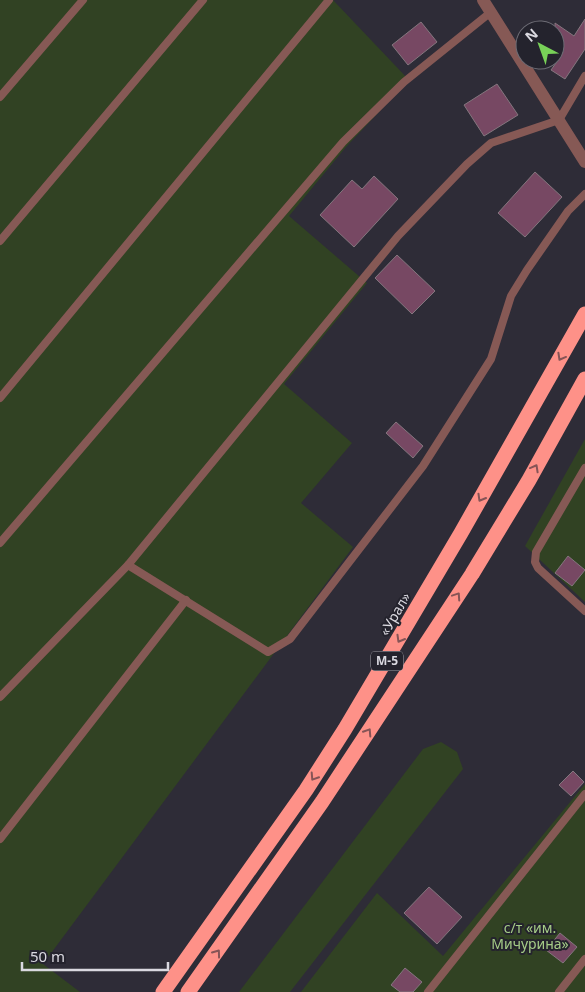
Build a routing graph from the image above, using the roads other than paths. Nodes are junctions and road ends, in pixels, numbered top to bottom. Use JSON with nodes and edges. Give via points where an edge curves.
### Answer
{"nodes":[{"id":1,"x":83,"y":0,"type":"edge"},
{"id":2,"x":204,"y":0,"type":"edge"},
{"id":3,"x":329,"y":0,"type":"edge"},
{"id":4,"x":483,"y":0,"type":"edge"},
{"id":5,"x":491,"y":12,"type":"junction"},
{"id":6,"x":585,"y":76,"type":"edge"},
{"id":7,"x":0,"y":97,"type":"edge"},
{"id":8,"x":559,"y":120,"type":"junction"},
{"id":9,"x":585,"y":162,"type":"edge"},
{"id":10,"x":585,"y":194,"type":"edge"},
{"id":11,"x":0,"y":242,"type":"edge"},
{"id":12,"x":585,"y":314,"type":"edge"},
{"id":13,"x":585,"y":379,"type":"edge"},
{"id":14,"x":0,"y":398,"type":"edge"},
{"id":15,"x":585,"y":468,"type":"edge"},
{"id":16,"x":0,"y":543,"type":"edge"},
{"id":17,"x":128,"y":565,"type":"junction"},
{"id":18,"x":186,"y":600,"type":"junction"},
{"id":19,"x":585,"y":611,"type":"edge"},
{"id":20,"x":0,"y":697,"type":"edge"},
{"id":21,"x":585,"y":794,"type":"edge"},
{"id":22,"x":0,"y":839,"type":"edge"},
{"id":23,"x":585,"y":959,"type":"edge"},
{"id":24,"x":163,"y":992,"type":"edge"},
{"id":25,"x":188,"y":992,"type":"edge"},
{"id":26,"x":428,"y":992,"type":"edge"},
{"id":27,"x":559,"y":992,"type":"edge"}],
"edges":[{"from":1,"to":7,"type":"lane"},
{"from":2,"to":11,"type":"lane"},
{"from":3,"to":14,"type":"lane"},
{"from":4,"to":5,"type":"street"},
{"from":5,"to":8,"type":"street"},
{"from":5,"to":16,"type":"lane","via":[[404,82],[343,142]]},
{"from":6,"to":8,"type":"lane"},
{"from":8,"to":9,"type":"street"},
{"from":8,"to":17,"type":"lane","via":[[491,143],[467,164],[398,236]]},
{"from":10,"to":18,"type":"lane","via":[[568,211],[511,296],[491,359],[423,466],[290,639],[268,652]]},
{"from":12,"to":24,"type":"highway","name":"«Урал»","number":"М-5","one_way":true,"via":[[345,729],[306,790]]},
{"from":25,"to":13,"type":"highway","number":"М-5","one_way":true,"via":[[322,802],[472,574]]},
{"from":15,"to":19,"type":"lane","via":[[535,558],[538,568]]},
{"from":17,"to":18,"type":"lane"},
{"from":17,"to":20,"type":"lane"},
{"from":18,"to":22,"type":"lane"},
{"from":21,"to":26,"type":"lane"},
{"from":23,"to":27,"type":"lane"}]}
